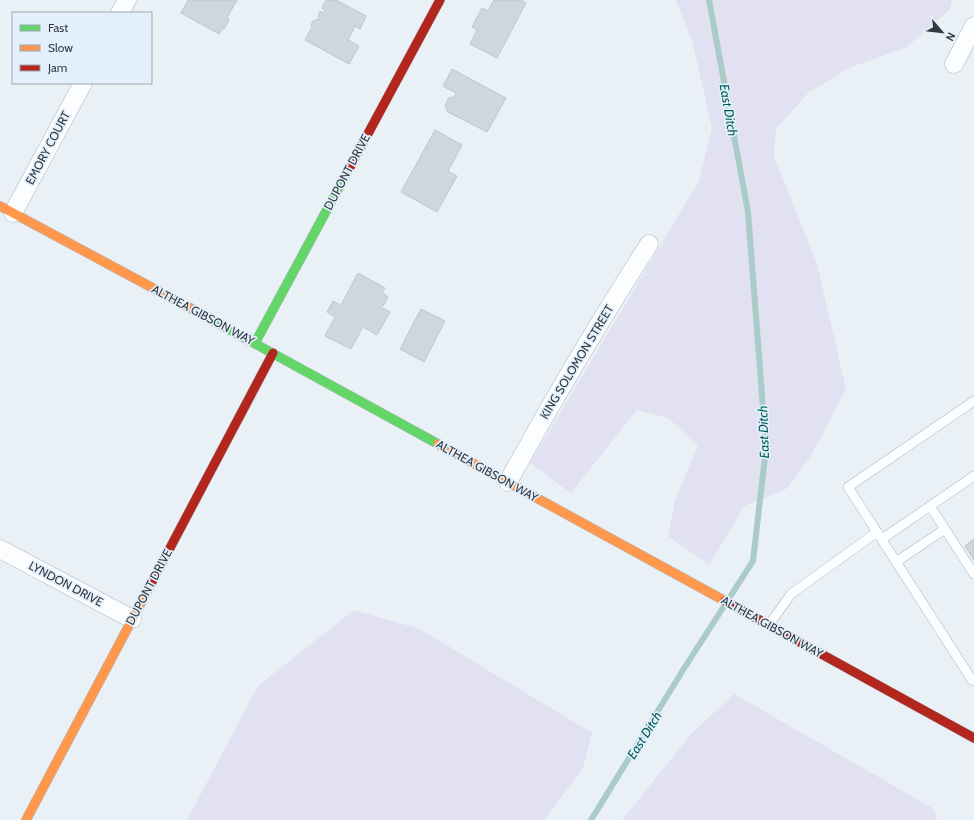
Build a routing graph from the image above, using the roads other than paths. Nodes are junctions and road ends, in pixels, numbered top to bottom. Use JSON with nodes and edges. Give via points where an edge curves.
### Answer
{"nodes":[{"id":1,"x":127,"y":0,"type":"edge"},
{"id":2,"x":440,"y":0,"type":"edge"},
{"id":3,"x":121,"y":12,"type":"edge"},
{"id":4,"x":974,"y":26,"type":"edge"},
{"id":5,"x":954,"y":64,"type":"dead end"},
{"id":6,"x":82,"y":84,"type":"edge"},
{"id":7,"x":6,"y":209,"type":"edge"},
{"id":8,"x":649,"y":244,"type":"dead end"},
{"id":9,"x":255,"y":343,"type":"junction"},
{"id":10,"x":273,"y":353,"type":"junction"},
{"id":11,"x":974,"y":401,"type":"edge"},
{"id":12,"x":974,"y":476,"type":"edge"},
{"id":13,"x":508,"y":482,"type":"junction"},
{"id":14,"x":930,"y":506,"type":"junction"},
{"id":15,"x":945,"y":529,"type":"junction"},
{"id":16,"x":879,"y":536,"type":"junction"},
{"id":17,"x":0,"y":549,"type":"edge"},
{"id":18,"x":896,"y":562,"type":"junction"},
{"id":19,"x":974,"y":574,"type":"edge"},
{"id":20,"x":132,"y":619,"type":"junction"},
{"id":21,"x":769,"y":625,"type":"junction"},
{"id":22,"x":974,"y":681,"type":"edge"},
{"id":23,"x":974,"y":738,"type":"edge"},
{"id":24,"x":26,"y":820,"type":"edge"}],
"edges":[{"from":1,"to":3,"type":"street"},
{"from":2,"to":9,"type":"street","name":"DUPONT DRIVE"},
{"from":4,"to":5,"type":"street"},
{"from":6,"to":7,"type":"street","name":"EMORY COURT"},
{"from":7,"to":9,"type":"street","name":"ALTHEA GIBSON WAY"},
{"from":8,"to":13,"type":"street","name":"KING SOLOMON STREET","via":[[603,316]]},
{"from":9,"to":10,"type":"street","name":"ALTHEA GIBSON WAY"},
{"from":10,"to":13,"type":"street","name":"ALTHEA GIBSON WAY"},
{"from":10,"to":20,"type":"street","name":"DUPONT DRIVE"},
{"from":11,"to":16,"type":"lane","via":[[848,487]]},
{"from":12,"to":14,"type":"lane"},
{"from":13,"to":21,"type":"street","name":"ALTHEA GIBSON WAY"},
{"from":14,"to":15,"type":"lane"},
{"from":14,"to":16,"type":"lane"},
{"from":15,"to":18,"type":"lane"},
{"from":15,"to":19,"type":"lane"},
{"from":16,"to":18,"type":"lane"},
{"from":16,"to":21,"type":"lane","via":[[791,594]]},
{"from":17,"to":20,"type":"street","name":"LYNDON DRIVE"},
{"from":18,"to":22,"type":"lane"},
{"from":20,"to":24,"type":"street","name":"DUPONT DRIVE"},
{"from":21,"to":23,"type":"street","name":"ALTHEA GIBSON WAY"}]}
